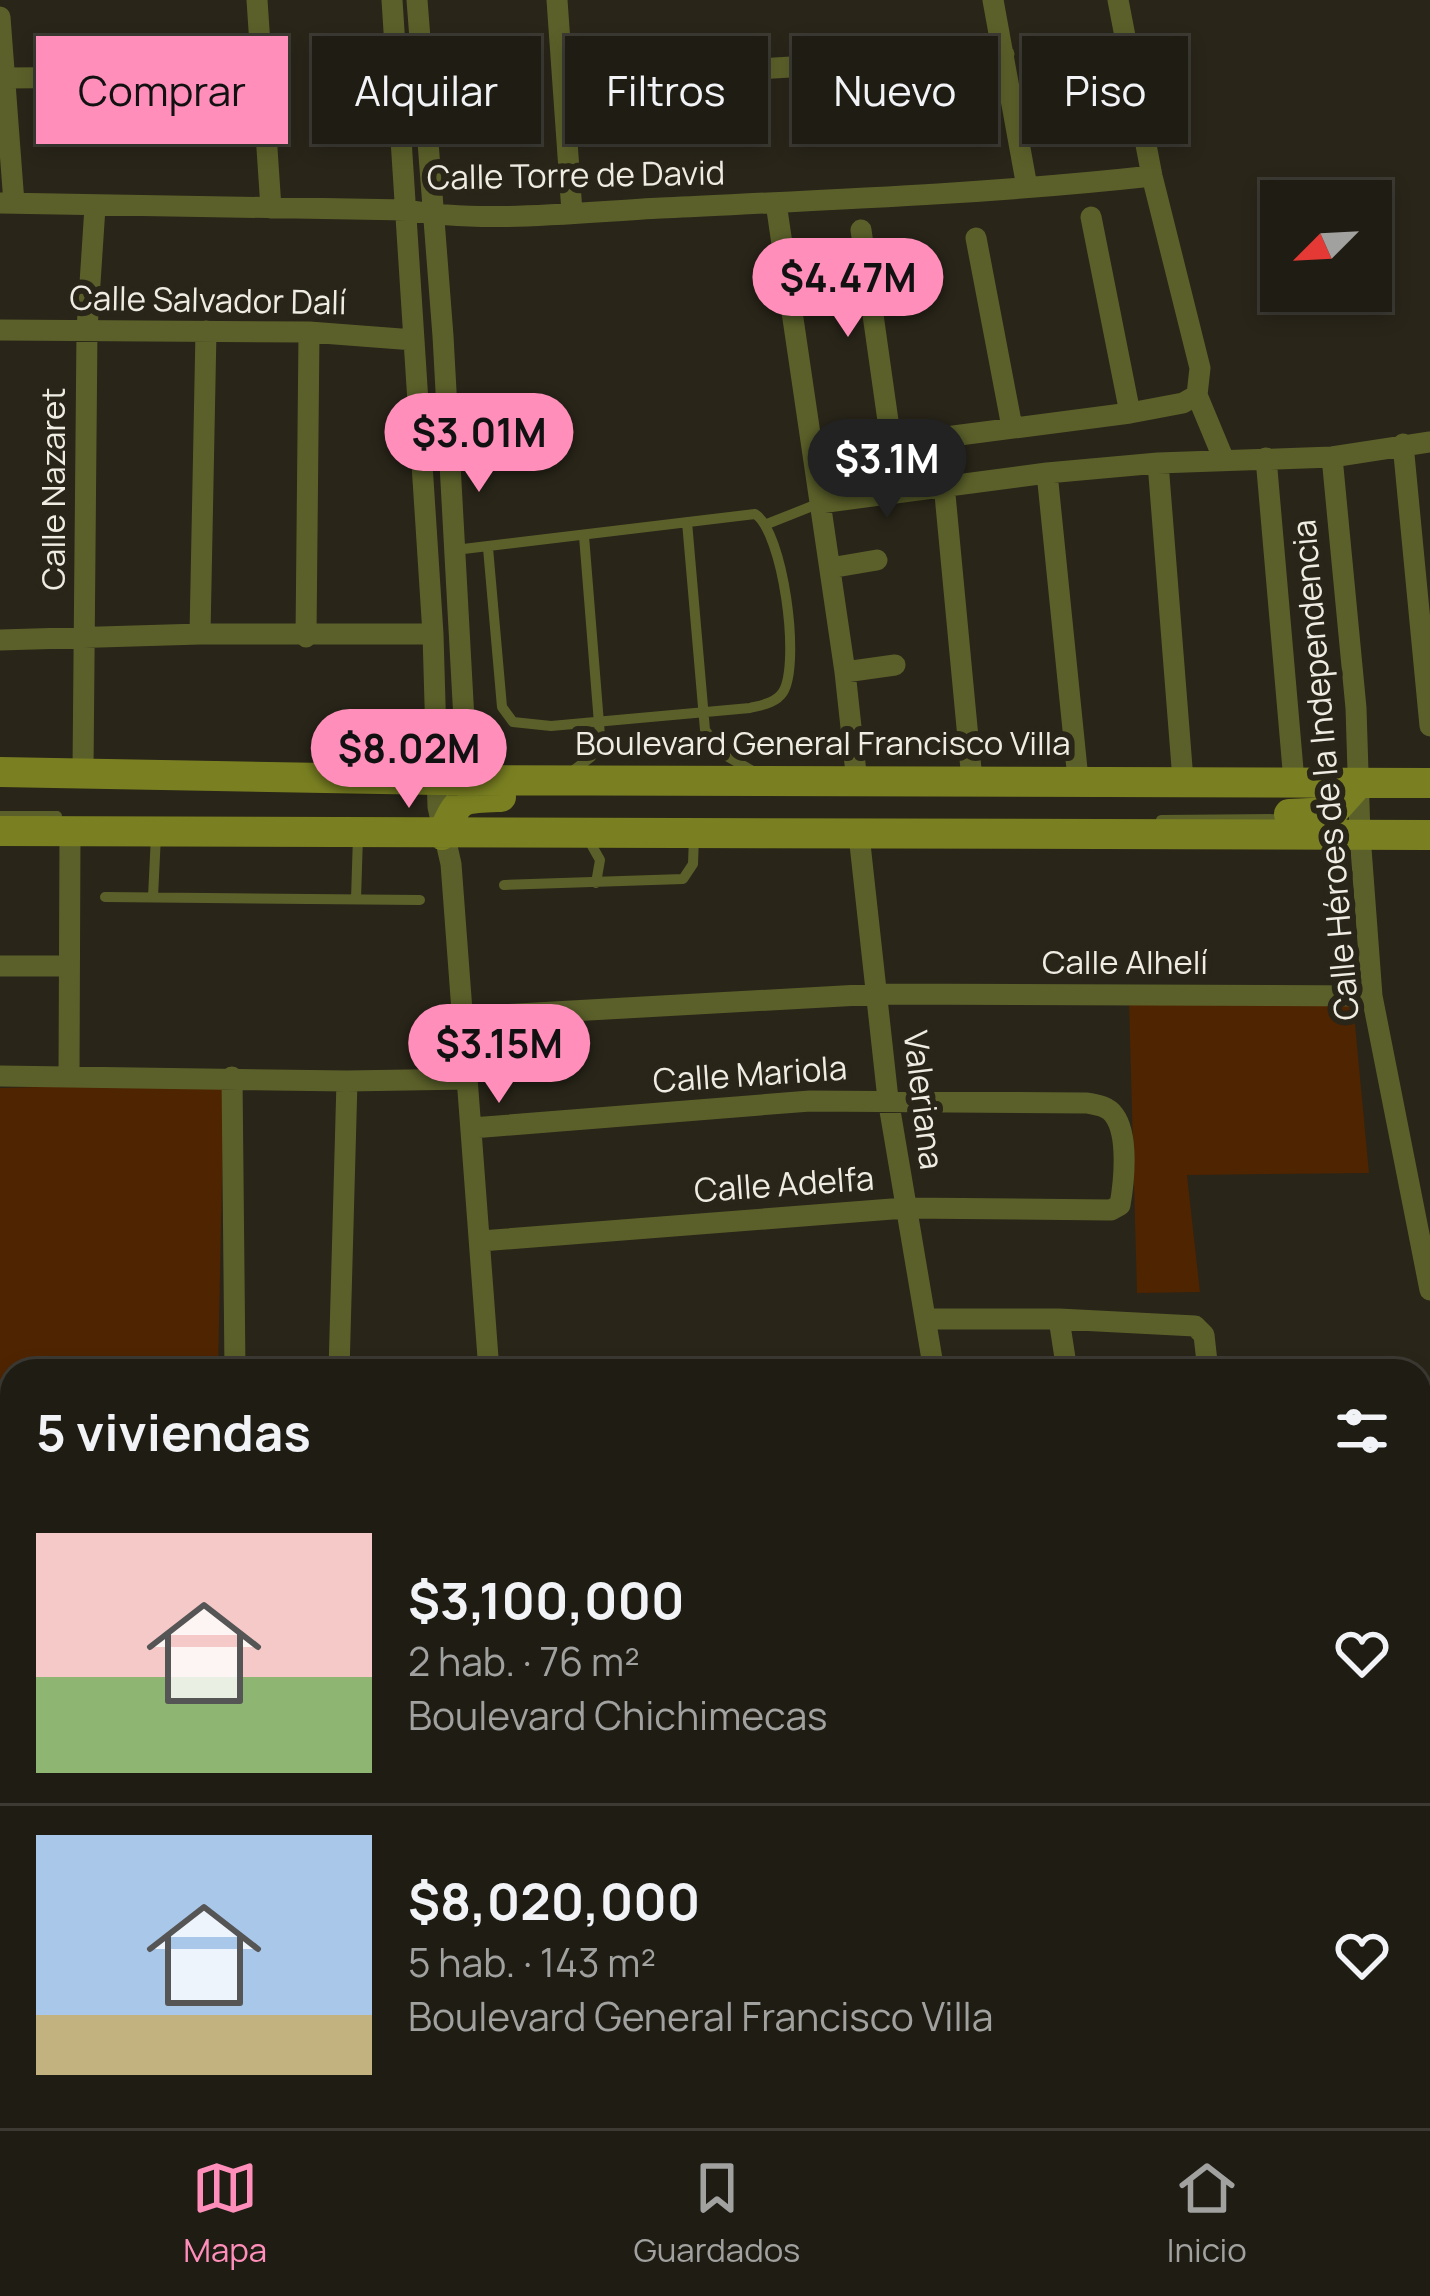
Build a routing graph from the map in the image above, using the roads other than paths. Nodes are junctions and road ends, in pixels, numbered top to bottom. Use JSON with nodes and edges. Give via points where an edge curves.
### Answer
{"nodes":[{"id":1,"x":257,"y":0,"type":"edge"},
{"id":2,"x":392,"y":0,"type":"edge"},
{"id":3,"x":417,"y":0,"type":"edge"},
{"id":4,"x":557,"y":0,"type":"edge"},
{"id":5,"x":993,"y":0,"type":"edge"},
{"id":6,"x":1118,"y":0,"type":"edge"},
{"id":7,"x":0,"y":17,"type":"edge"},
{"id":8,"x":260,"y":36,"type":"edge"},
{"id":9,"x":1004,"y":54,"type":"junction"},
{"id":10,"x":8,"y":78,"type":"junction"},
{"id":11,"x":36,"y":78,"type":"edge"},
{"id":12,"x":563,"y":81,"type":"junction"},
{"id":13,"x":267,"y":144,"type":"edge"},
{"id":14,"x":1153,"y":176,"type":"junction"},
{"id":15,"x":1027,"y":187,"type":"junction"},
{"id":16,"x":7,"y":202,"type":"edge"},
{"id":17,"x":776,"y":203,"type":"junction"},
{"id":18,"x":95,"y":207,"type":"junction"},
{"id":19,"x":271,"y":208,"type":"junction"},
{"id":20,"x":406,"y":210,"type":"junction"},
{"id":21,"x":572,"y":212,"type":"junction"},
{"id":22,"x":434,"y":215,"type":"junction"},
{"id":23,"x":1091,"y":218,"type":"dead end"},
{"id":24,"x":861,"y":230,"type":"dead end"},
{"id":25,"x":976,"y":238,"type":"dead end"},
{"id":26,"x":87,"y":329,"type":"junction"},
{"id":27,"x":0,"y":330,"type":"edge"},
{"id":28,"x":206,"y":331,"type":"junction"},
{"id":29,"x":309,"y":332,"type":"junction"},
{"id":30,"x":414,"y":340,"type":"junction"},
{"id":31,"x":1197,"y":395,"type":"junction"},
{"id":32,"x":1130,"y":413,"type":"junction"},
{"id":33,"x":1012,"y":428,"type":"junction"},
{"id":34,"x":891,"y":442,"type":"junction"},
{"id":35,"x":1430,"y":442,"type":"edge"},
{"id":36,"x":1403,"y":444,"type":"junction"},
{"id":37,"x":814,"y":454,"type":"junction"},
{"id":38,"x":1332,"y":457,"type":"junction"},
{"id":39,"x":1266,"y":458,"type":"junction"},
{"id":40,"x":1224,"y":460,"type":"junction"},
{"id":41,"x":1158,"y":463,"type":"junction"},
{"id":42,"x":1047,"y":472,"type":"junction"},
{"id":43,"x":944,"y":484,"type":"junction"},
{"id":44,"x":820,"y":503,"type":"junction"},
{"id":45,"x":688,"y":522,"type":"junction"},
{"id":46,"x":767,"y":524,"type":"junction"},
{"id":47,"x":584,"y":536,"type":"junction"},
{"id":48,"x":488,"y":548,"type":"junction"},
{"id":49,"x":453,"y":550,"type":"junction"},
{"id":50,"x":877,"y":560,"type":"dead end"},
{"id":51,"x":830,"y":568,"type":"junction"},
{"id":52,"x":200,"y":634,"type":"junction"},
{"id":53,"x":433,"y":634,"type":"junction"},
{"id":54,"x":306,"y":637,"type":"junction"},
{"id":55,"x":85,"y":638,"type":"junction"},
{"id":56,"x":0,"y":640,"type":"edge"},
{"id":57,"x":895,"y":665,"type":"dead end"},
{"id":58,"x":845,"y":673,"type":"junction"},
{"id":59,"x":701,"y":710,"type":"junction"},
{"id":60,"x":599,"y":721,"type":"junction"},
{"id":61,"x":1430,"y":726,"type":"edge"},
{"id":62,"x":83,"y":771,"type":"junction"},
{"id":63,"x":0,"y":772,"type":"edge"},
{"id":64,"x":563,"y":779,"type":"junction"},
{"id":65,"x":1078,"y":779,"type":"junction"},
{"id":66,"x":1184,"y":779,"type":"junction"},
{"id":67,"x":972,"y":780,"type":"junction"},
{"id":68,"x":1294,"y":781,"type":"junction"},
{"id":69,"x":776,"y":782,"type":"junction"},
{"id":70,"x":857,"y":782,"type":"junction"},
{"id":71,"x":0,"y":784,"type":"edge"},
{"id":72,"x":675,"y":785,"type":"junction"},
{"id":73,"x":1430,"y":787,"type":"edge"},
{"id":74,"x":1358,"y":804,"type":"junction"},
{"id":75,"x":452,"y":812,"type":"junction"},
{"id":76,"x":0,"y":816,"type":"edge"},
{"id":77,"x":201,"y":817,"type":"dead end"},
{"id":78,"x":1430,"y":822,"type":"edge"},
{"id":79,"x":68,"y":824,"type":"junction"},
{"id":80,"x":1222,"y":825,"type":"junction"},
{"id":81,"x":0,"y":831,"type":"edge"},
{"id":82,"x":156,"y":832,"type":"junction"},
{"id":83,"x":358,"y":833,"type":"junction"},
{"id":84,"x":694,"y":835,"type":"junction"},
{"id":85,"x":860,"y":835,"type":"junction"},
{"id":86,"x":586,"y":836,"type":"junction"},
{"id":87,"x":1430,"y":836,"type":"edge"},
{"id":88,"x":596,"y":883,"type":"junction"},
{"id":89,"x":504,"y":885,"type":"dead end"},
{"id":90,"x":105,"y":897,"type":"dead end"},
{"id":91,"x":152,"y":897,"type":"junction"},
{"id":92,"x":356,"y":899,"type":"junction"},
{"id":93,"x":420,"y":899,"type":"dead end"},
{"id":94,"x":69,"y":965,"type":"junction"},
{"id":95,"x":0,"y":966,"type":"edge"},
{"id":96,"x":878,"y":994,"type":"junction"},
{"id":97,"x":1372,"y":996,"type":"junction"},
{"id":98,"x":463,"y":1017,"type":"junction"},
{"id":99,"x":0,"y":1076,"type":"edge"},
{"id":100,"x":69,"y":1077,"type":"junction"},
{"id":101,"x":232,"y":1077,"type":"junction"},
{"id":102,"x":468,"y":1079,"type":"junction"},
{"id":103,"x":347,"y":1082,"type":"junction"},
{"id":104,"x":888,"y":1100,"type":"junction"},
{"id":105,"x":472,"y":1128,"type":"junction"},
{"id":106,"x":905,"y":1208,"type":"junction"},
{"id":107,"x":1092,"y":1208,"type":"joint"},
{"id":108,"x":481,"y":1241,"type":"junction"},
{"id":109,"x":1430,"y":1290,"type":"edge"},
{"id":110,"x":925,"y":1319,"type":"junction"},
{"id":111,"x":1060,"y":1319,"type":"junction"},
{"id":112,"x":235,"y":1359,"type":"edge"},
{"id":113,"x":339,"y":1359,"type":"edge"},
{"id":114,"x":488,"y":1359,"type":"edge"},
{"id":115,"x":932,"y":1359,"type":"edge"},
{"id":116,"x":1065,"y":1359,"type":"edge"},
{"id":117,"x":1206,"y":1359,"type":"edge"}],
"edges":[{"from":1,"to":8,"type":"street"},
{"from":2,"to":20,"type":"street"},
{"from":3,"to":22,"type":"street"},
{"from":4,"to":12,"type":"street"},
{"from":5,"to":9,"type":"street"},
{"from":6,"to":14,"type":"street"},
{"from":7,"to":10,"type":"street"},
{"from":9,"to":12,"type":"street"},
{"from":9,"to":15,"type":"street"},
{"from":10,"to":11,"type":"street"},
{"from":10,"to":16,"type":"street"},
{"from":12,"to":21,"type":"street"},
{"from":13,"to":19,"type":"street"},
{"from":14,"to":15,"type":"street","name":"Calle Torre de David"},
{"from":14,"to":31,"type":"street","via":[[1200,368]]},
{"from":15,"to":17,"type":"street","name":"Calle Torre de David"},
{"from":16,"to":18,"type":"street","name":"Calle Torre de David"},
{"from":17,"to":21,"type":"street","name":"Calle Torre de David"},
{"from":17,"to":37,"type":"street"},
{"from":18,"to":19,"type":"street","name":"Calle Torre de David"},
{"from":18,"to":26,"type":"street","name":"Calle Nazaret"},
{"from":19,"to":20,"type":"street","name":"Calle Torre de David"},
{"from":20,"to":22,"type":"street","name":"Calle Torre de David"},
{"from":20,"to":30,"type":"street"},
{"from":21,"to":22,"type":"street","name":"Calle Torre de David"},
{"from":22,"to":49,"type":"street"},
{"from":23,"to":32,"type":"street"},
{"from":24,"to":34,"type":"street"},
{"from":25,"to":33,"type":"street"},
{"from":26,"to":27,"type":"street","name":"Calle Salvador Dalí"},
{"from":26,"to":28,"type":"street","name":"Calle Salvador Dalí"},
{"from":26,"to":55,"type":"street","name":"Calle Nazaret"},
{"from":28,"to":29,"type":"street","name":"Calle Salvador Dalí"},
{"from":28,"to":52,"type":"street"},
{"from":29,"to":30,"type":"street","name":"Calle Salvador Dalí"},
{"from":29,"to":54,"type":"street"},
{"from":30,"to":53,"type":"street"},
{"from":31,"to":32,"type":"street"},
{"from":31,"to":40,"type":"street"},
{"from":32,"to":33,"type":"street"},
{"from":33,"to":34,"type":"street"},
{"from":34,"to":37,"type":"street"},
{"from":35,"to":36,"type":"street"},
{"from":36,"to":38,"type":"street"},
{"from":36,"to":61,"type":"street"},
{"from":37,"to":44,"type":"street"},
{"from":38,"to":39,"type":"street"},
{"from":38,"to":74,"type":"street","name":"Calle Héroes de la Independencia"},
{"from":39,"to":40,"type":"street"},
{"from":39,"to":68,"type":"street"},
{"from":40,"to":41,"type":"street"},
{"from":41,"to":42,"type":"street"},
{"from":41,"to":66,"type":"street"},
{"from":42,"to":43,"type":"street"},
{"from":42,"to":65,"type":"street"},
{"from":43,"to":44,"type":"street"},
{"from":43,"to":67,"type":"street"},
{"from":44,"to":46,"type":"lane"},
{"from":44,"to":51,"type":"street"},
{"from":45,"to":46,"type":"lane","via":[[748,514]]},
{"from":45,"to":47,"type":"lane"},
{"from":45,"to":59,"type":"lane"},
{"from":46,"to":59,"type":"lane","via":[[786,600],[791,661],[784,689],[763,705]]},
{"from":47,"to":48,"type":"lane"},
{"from":47,"to":60,"type":"lane"},
{"from":48,"to":49,"type":"lane"},
{"from":48,"to":60,"type":"lane","via":[[506,715],[523,726]]},
{"from":49,"to":75,"type":"street"},
{"from":50,"to":51,"type":"street"},
{"from":51,"to":58,"type":"street"},
{"from":52,"to":54,"type":"street"},
{"from":52,"to":55,"type":"street"},
{"from":53,"to":54,"type":"street"},
{"from":53,"to":75,"type":"street"},
{"from":55,"to":56,"type":"street"},
{"from":55,"to":62,"type":"street","name":"Calle Nazaret"},
{"from":57,"to":58,"type":"street"},
{"from":58,"to":70,"type":"street"},
{"from":59,"to":60,"type":"lane"},
{"from":59,"to":69,"type":"lane","via":[[722,754]]},
{"from":60,"to":64,"type":"lane","via":[[596,750]]},
{"from":62,"to":63,"type":"main road","name":"Boulevard General Francisco Villa"},
{"from":62,"to":75,"type":"main road","name":"Boulevard General Francisco Villa"},
{"from":64,"to":72,"type":"main road","name":"Boulevard General Francisco Villa"},
{"from":64,"to":75,"type":"main road","name":"Boulevard General Francisco Villa"},
{"from":65,"to":66,"type":"main road","name":"Boulevard General Francisco Villa"},
{"from":65,"to":67,"type":"main road","name":"Boulevard General Francisco Villa"},
{"from":66,"to":68,"type":"main road","name":"Boulevard General Francisco Villa"},
{"from":67,"to":70,"type":"main road","name":"Boulevard General Francisco Villa"},
{"from":68,"to":74,"type":"main road","name":"Boulevard General Francisco Villa"},
{"from":69,"to":70,"type":"main road","name":"Boulevard General Francisco Villa"},
{"from":69,"to":72,"type":"main road","name":"Boulevard General Francisco Villa"},
{"from":71,"to":75,"type":"lane"},
{"from":72,"to":74,"type":"lane"},
{"from":72,"to":75,"type":"main road"},
{"from":73,"to":74,"type":"main road","name":"Boulevard General Francisco Villa"},
{"from":74,"to":78,"type":"lane"},
{"from":74,"to":80,"type":"main road","name":"Boulevard General Francisco Villa"},
{"from":74,"to":80,"type":"main road"},
{"from":74,"to":87,"type":"main road","name":"Boulevard General Francisco Villa"},
{"from":74,"to":97,"type":"street","name":"Calle Héroes de la Independencia"},
{"from":75,"to":77,"type":"lane"},
{"from":75,"to":80,"type":"lane","via":[[859,825]]},
{"from":75,"to":83,"type":"main road","name":"Boulevard General Francisco Villa"},
{"from":75,"to":86,"type":"main road","name":"Boulevard General Francisco Villa"},
{"from":75,"to":98,"type":"street"},
{"from":76,"to":79,"type":"lane"},
{"from":79,"to":81,"type":"main road","name":"Boulevard General Francisco Villa"},
{"from":79,"to":82,"type":"main road","name":"Boulevard General Francisco Villa"},
{"from":79,"to":94,"type":"street"},
{"from":80,"to":85,"type":"main road","name":"Boulevard General Francisco Villa"},
{"from":82,"to":83,"type":"main road","name":"Boulevard General Francisco Villa"},
{"from":82,"to":91,"type":"lane"},
{"from":83,"to":92,"type":"lane"},
{"from":84,"to":85,"type":"main road","name":"Boulevard General Francisco Villa"},
{"from":84,"to":86,"type":"main road","name":"Boulevard General Francisco Villa"},
{"from":84,"to":88,"type":"lane","via":[[693,864],[683,879]]},
{"from":85,"to":96,"type":"street","name":"Valeriana"},
{"from":86,"to":88,"type":"lane","via":[[600,860]]},
{"from":88,"to":89,"type":"lane"},
{"from":90,"to":91,"type":"lane"},
{"from":91,"to":92,"type":"lane"},
{"from":92,"to":93,"type":"lane"},
{"from":94,"to":95,"type":"street"},
{"from":94,"to":100,"type":"street"},
{"from":96,"to":97,"type":"street","name":"Calle Alhelí"},
{"from":96,"to":98,"type":"street","name":"Calle Alhelí"},
{"from":96,"to":104,"type":"street","name":"Valeriana"},
{"from":97,"to":109,"type":"street","name":"Calle Héroes de la Independencia"},
{"from":98,"to":102,"type":"street"},
{"from":99,"to":100,"type":"street"},
{"from":100,"to":101,"type":"street"},
{"from":101,"to":103,"type":"street"},
{"from":101,"to":112,"type":"street"},
{"from":102,"to":103,"type":"street"},
{"from":102,"to":105,"type":"street"},
{"from":103,"to":113,"type":"street"},
{"from":104,"to":105,"type":"street","name":"Calle Mariola"},
{"from":104,"to":106,"type":"street","name":"Valeriana"},
{"from":104,"to":107,"type":"street","name":"Calle Mariola","via":[[1107,1108],[1122,1147],[1120,1205]]},
{"from":105,"to":108,"type":"street"},
{"from":106,"to":107,"type":"street","name":"Calle Adelfa"},
{"from":106,"to":108,"type":"street","name":"Calle Adelfa"},
{"from":106,"to":110,"type":"street","name":"Valeriana"},
{"from":108,"to":114,"type":"street"},
{"from":110,"to":111,"type":"street"},
{"from":110,"to":115,"type":"street","name":"Valeriana"},
{"from":111,"to":116,"type":"street"},
{"from":111,"to":117,"type":"street","via":[[1200,1329]]}]}
